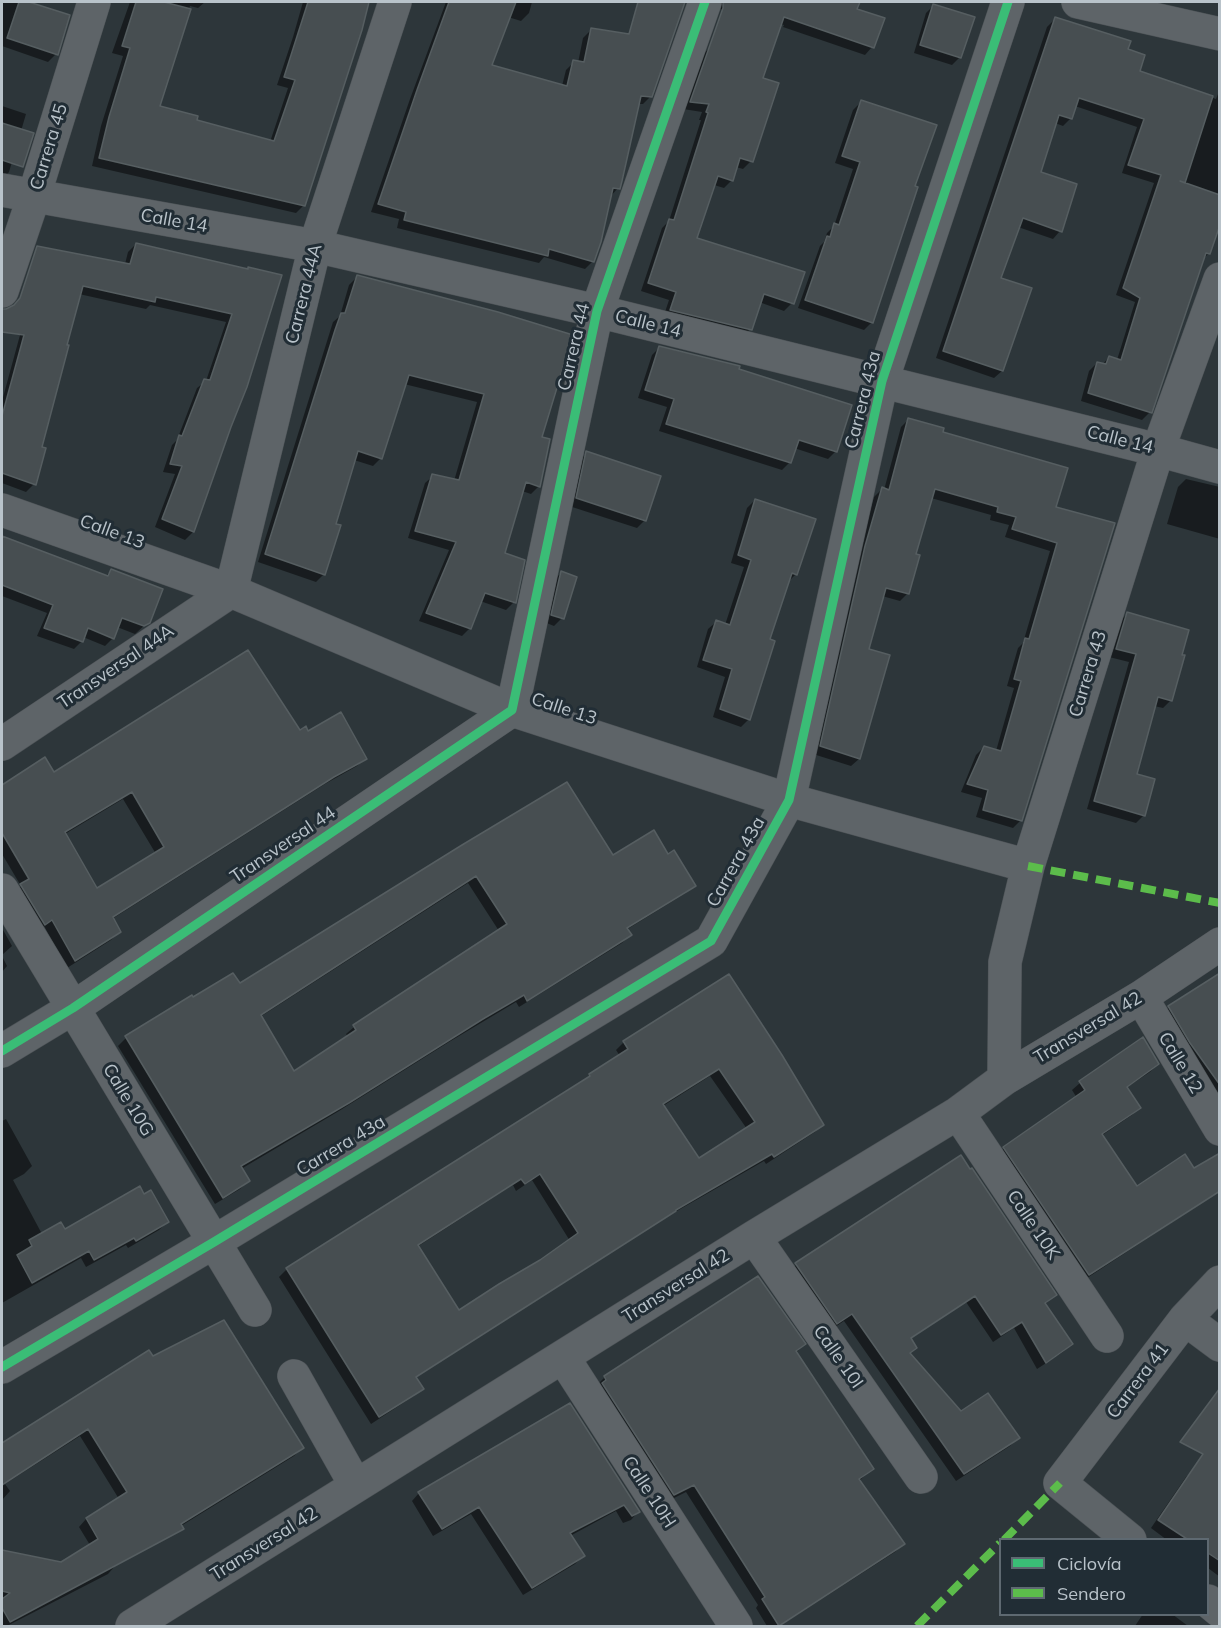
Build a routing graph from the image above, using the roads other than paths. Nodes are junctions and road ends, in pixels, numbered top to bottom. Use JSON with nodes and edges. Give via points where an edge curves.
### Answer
{"nodes":[{"id":1,"x":94,"y":2,"type":"edge"},
{"id":2,"x":396,"y":2,"type":"edge"},
{"id":3,"x":705,"y":2,"type":"edge"},
{"id":4,"x":1008,"y":2,"type":"edge"},
{"id":5,"x":1078,"y":2,"type":"edge"},
{"id":6,"x":1220,"y":33,"type":"edge"},
{"id":7,"x":2,"y":190,"type":"edge"},
{"id":8,"x":34,"y":196,"type":"junction"},
{"id":9,"x":315,"y":246,"type":"junction"},
{"id":10,"x":1220,"y":279,"type":"edge"},
{"id":11,"x":2,"y":291,"type":"edge"},
{"id":12,"x":597,"y":311,"type":"junction"},
{"id":13,"x":882,"y":381,"type":"junction"},
{"id":14,"x":1158,"y":450,"type":"junction"},
{"id":15,"x":1220,"y":467,"type":"edge"},
{"id":16,"x":2,"y":510,"type":"edge"},
{"id":17,"x":231,"y":591,"type":"junction"},
{"id":18,"x":512,"y":710,"type":"junction"},
{"id":19,"x":2,"y":744,"type":"edge"},
{"id":20,"x":789,"y":800,"type":"junction"},
{"id":21,"x":1028,"y":866,"type":"junction"},
{"id":22,"x":2,"y":890,"type":"edge"},
{"id":23,"x":1220,"y":944,"type":"edge"},
{"id":24,"x":1141,"y":997,"type":"junction"},
{"id":25,"x":73,"y":1008,"type":"junction"},
{"id":26,"x":2,"y":1051,"type":"edge"},
{"id":27,"x":1004,"y":1079,"type":"junction"},
{"id":28,"x":958,"y":1113,"type":"junction"},
{"id":29,"x":1220,"y":1129,"type":"edge"},
{"id":30,"x":754,"y":1237,"type":"junction"},
{"id":31,"x":214,"y":1242,"type":"junction"},
{"id":32,"x":1220,"y":1282,"type":"edge"},
{"id":33,"x":255,"y":1310,"type":"dead end"},
{"id":34,"x":1185,"y":1320,"type":"junction"},
{"id":35,"x":1107,"y":1336,"type":"dead end"},
{"id":36,"x":1220,"y":1346,"type":"edge"},
{"id":37,"x":563,"y":1357,"type":"junction"},
{"id":38,"x":2,"y":1367,"type":"edge"},
{"id":39,"x":294,"y":1376,"type":"dead end"},
{"id":40,"x":921,"y":1477,"type":"dead end"},
{"id":41,"x":356,"y":1486,"type":"junction"},
{"id":42,"x":1129,"y":1538,"type":"edge"},
{"id":43,"x":132,"y":1626,"type":"edge"},
{"id":44,"x":735,"y":1626,"type":"edge"}],
"edges":[{"from":1,"to":8,"type":"street","name":"Carrera 45"},
{"from":2,"to":9,"type":"street","name":"Carrera 44A"},
{"from":3,"to":12,"type":"street","name":"Carrera 44"},
{"from":4,"to":13,"type":"street","name":"Carrera 43a"},
{"from":5,"to":6,"type":"street"},
{"from":7,"to":8,"type":"street","name":"Calle 14"},
{"from":8,"to":9,"type":"street","name":"Calle 14"},
{"from":8,"to":11,"type":"street","name":"Carrera 45"},
{"from":9,"to":12,"type":"street","name":"Calle 14"},
{"from":9,"to":17,"type":"street","name":"Carrera 44A"},
{"from":10,"to":14,"type":"street","name":"Carrera 43"},
{"from":12,"to":13,"type":"street","name":"Calle 14"},
{"from":12,"to":18,"type":"street","name":"Carrera 44"},
{"from":13,"to":14,"type":"street","name":"Calle 14"},
{"from":13,"to":20,"type":"street","name":"Carrera 43a"},
{"from":14,"to":15,"type":"street","name":"Calle 14"},
{"from":14,"to":21,"type":"street","name":"Carrera 43"},
{"from":16,"to":17,"type":"street","name":"Calle 13"},
{"from":17,"to":18,"type":"street","name":"Calle 13"},
{"from":17,"to":19,"type":"street","name":"Transversal 44A"},
{"from":18,"to":20,"type":"street","name":"Calle 13"},
{"from":18,"to":25,"type":"street","name":"Transversal 44"},
{"from":20,"to":21,"type":"street","name":"Calle 13"},
{"from":20,"to":31,"type":"street","name":"Carrera 43a","via":[[711,941]]},
{"from":21,"to":27,"type":"street","name":"Carrera 43","via":[[1005,962]]},
{"from":22,"to":25,"type":"street","name":"Calle 10G"},
{"from":23,"to":24,"type":"street","name":"Transversal 42"},
{"from":24,"to":27,"type":"street","name":"Transversal 42"},
{"from":24,"to":29,"type":"street","name":"Calle 12"},
{"from":25,"to":26,"type":"street","name":"Transversal 44"},
{"from":25,"to":31,"type":"street","name":"Calle 10G"},
{"from":27,"to":28,"type":"street","name":"Transversal 42"},
{"from":28,"to":30,"type":"street","name":"Transversal 42"},
{"from":28,"to":35,"type":"street","name":"Calle 10K"},
{"from":30,"to":37,"type":"street","name":"Transversal 42"},
{"from":30,"to":40,"type":"street","name":"Calle 10I"},
{"from":31,"to":33,"type":"street","name":"Calle 10G"},
{"from":31,"to":38,"type":"street","name":"Carrera 43a"},
{"from":32,"to":34,"type":"street","name":"Carrera 41"},
{"from":34,"to":36,"type":"street"},
{"from":34,"to":42,"type":"street","name":"Carrera 41","via":[[1060,1483]]},
{"from":37,"to":41,"type":"street","name":"Transversal 42"},
{"from":37,"to":44,"type":"street","name":"Calle 10H"},
{"from":39,"to":41,"type":"street"},
{"from":41,"to":43,"type":"street","name":"Transversal 42"}]}
